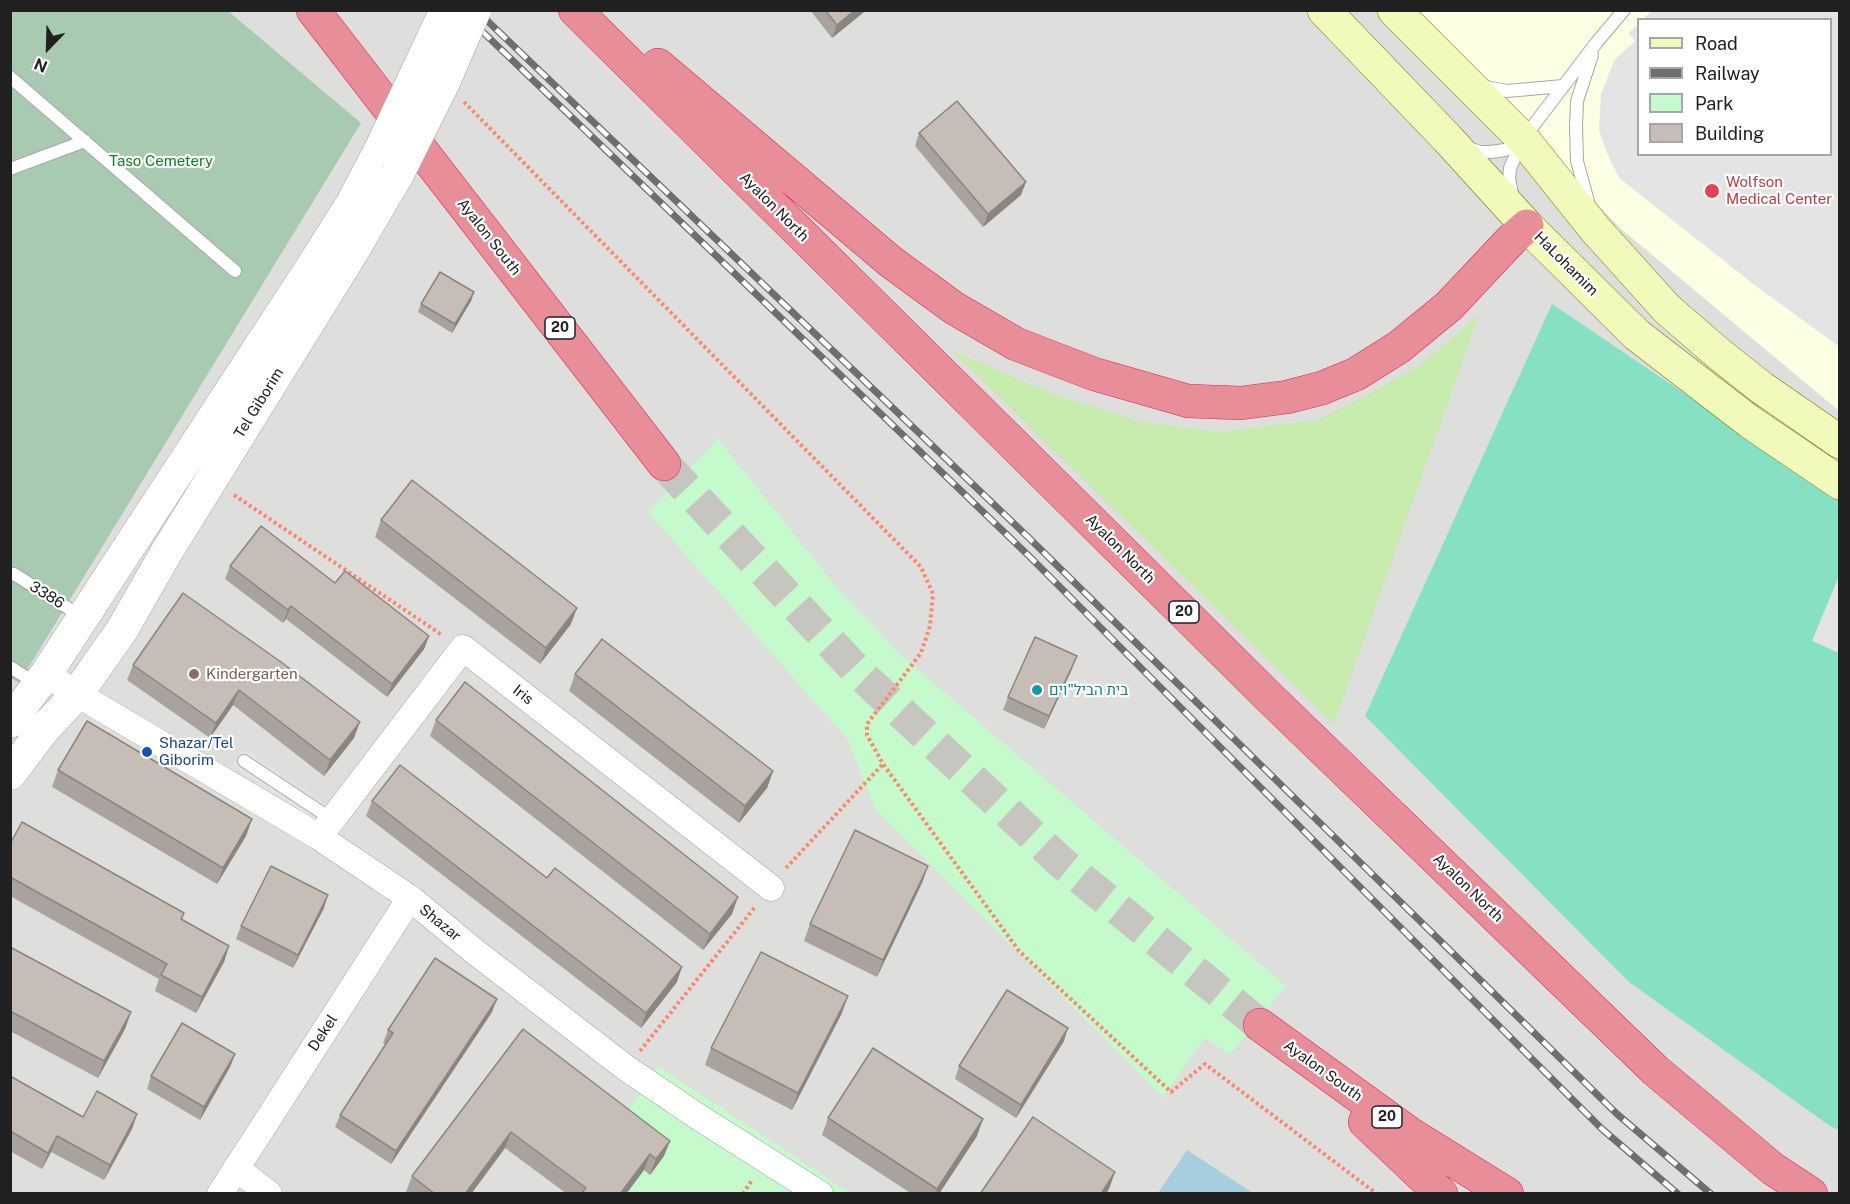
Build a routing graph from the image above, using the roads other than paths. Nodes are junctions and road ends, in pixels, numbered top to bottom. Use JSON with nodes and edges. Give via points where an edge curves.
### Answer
{"nodes":[{"id":1,"x":313,"y":10,"type":"edge"},
{"id":2,"x":446,"y":10,"type":"edge"},
{"id":3,"x":475,"y":10,"type":"edge"},
{"id":4,"x":575,"y":10,"type":"edge"},
{"id":5,"x":592,"y":10,"type":"edge"},
{"id":6,"x":1324,"y":10,"type":"edge"},
{"id":7,"x":1394,"y":10,"type":"edge"},
{"id":8,"x":1624,"y":10,"type":"edge"},
{"id":9,"x":1597,"y":42,"type":"junction"},
{"id":10,"x":10,"y":77,"type":"edge"},
{"id":11,"x":1463,"y":80,"type":"junction"},
{"id":12,"x":1563,"y":86,"type":"junction"},
{"id":13,"x":1447,"y":138,"type":"junction"},
{"id":14,"x":1523,"y":139,"type":"junction"},
{"id":15,"x":85,"y":141,"type":"junction"},
{"id":16,"x":389,"y":162,"type":"junction"},
{"id":17,"x":10,"y":169,"type":"edge"},
{"id":18,"x":1527,"y":226,"type":"junction"},
{"id":19,"x":1595,"y":229,"type":"junction"},
{"id":20,"x":235,"y":271,"type":"dead end"},
{"id":21,"x":1839,"y":442,"type":"edge"},
{"id":22,"x":664,"y":464,"type":"tunnel mouth"},
{"id":23,"x":1839,"y":483,"type":"edge"},
{"id":24,"x":10,"y":574,"type":"edge"},
{"id":25,"x":83,"y":618,"type":"junction"},
{"id":26,"x":10,"y":667,"type":"edge"},
{"id":27,"x":42,"y":679,"type":"junction"},
{"id":28,"x":77,"y":694,"type":"junction"},
{"id":29,"x":10,"y":722,"type":"edge"},
{"id":30,"x":244,"y":761,"type":"dead end"},
{"id":31,"x":10,"y":774,"type":"edge"},
{"id":32,"x":326,"y":829,"type":"junction"},
{"id":33,"x":771,"y":888,"type":"road end"},
{"id":34,"x":410,"y":898,"type":"junction"},
{"id":35,"x":236,"y":1168,"type":"junction"},
{"id":36,"x":220,"y":1194,"type":"edge"},
{"id":37,"x":269,"y":1194,"type":"edge"},
{"id":38,"x":820,"y":1194,"type":"edge"},
{"id":39,"x":1441,"y":1194,"type":"edge"},
{"id":40,"x":1507,"y":1194,"type":"edge"},
{"id":41,"x":1811,"y":1194,"type":"edge"}],
"edges":[{"from":1,"to":22,"type":"highway","name":"Ayalon South","number":"20"},
{"from":2,"to":16,"type":"street","name":"Tel Giborim","bridge":true},
{"from":3,"to":16,"type":"street","name":"Tel Giborim","bridge":true,"via":[[445,80]]},
{"from":4,"to":41,"type":"highway","name":"Ayalon North","number":"20","via":[[1283,710],[1656,1071],[1764,1161]]},
{"from":5,"to":18,"type":"highway","via":[[891,262],[954,308],[1016,344],[1094,374],[1188,401],[1241,403],[1287,397],[1356,374],[1399,347],[1449,306]]},
{"from":6,"to":13,"type":"main road","name":"HaLohamim"},
{"from":7,"to":11,"type":"main road"},
{"from":8,"to":9,"type":"lane"},
{"from":9,"to":12,"type":"lane"},
{"from":9,"to":19,"type":"lane","via":[[1577,101],[1576,127],[1577,161]]},
{"from":10,"to":15,"type":"lane"},
{"from":11,"to":12,"type":"lane","via":[[1507,91]]},
{"from":11,"to":14,"type":"main road"},
{"from":12,"to":14,"type":"lane"},
{"from":13,"to":14,"type":"lane","via":[[1470,149],[1491,152],[1505,150]]},
{"from":13,"to":18,"type":"main road","name":"HaLohamim"},
{"from":14,"to":18,"type":"lane","via":[[1509,179],[1511,194]]},
{"from":14,"to":19,"type":"main road"},
{"from":15,"to":17,"type":"lane"},
{"from":15,"to":20,"type":"lane"},
{"from":16,"to":25,"type":"street","name":"Tel Giborim","via":[[351,205]]},
{"from":16,"to":28,"type":"street","name":"Tel Giborim","via":[[354,251],[122,630]]},
{"from":18,"to":19,"type":"main road","via":[[1544,214],[1555,213]]},
{"from":18,"to":23,"type":"main road","name":"HaLohamim","via":[[1637,335],[1742,416]]},
{"from":19,"to":21,"type":"main road","via":[[1684,324],[1762,388]]},
{"from":24,"to":25,"type":"lane","name":"3386"},
{"from":25,"to":27,"type":"street","name":"Tel Giborim"},
{"from":26,"to":27,"type":"lane"},
{"from":27,"to":28,"type":"street","name":"Shazar"},
{"from":27,"to":29,"type":"street","name":"Tel Giborim"},
{"from":28,"to":31,"type":"street","name":"Tel Giborim"},
{"from":28,"to":32,"type":"street","name":"Shazar"},
{"from":30,"to":32,"type":"lane"},
{"from":32,"to":33,"type":"street","name":"Iris","via":[[463,648]]},
{"from":32,"to":34,"type":"street","name":"Shazar"},
{"from":34,"to":35,"type":"street","name":"Dekel"},
{"from":34,"to":38,"type":"street","name":"Shazar","via":[[626,1068]]},
{"from":35,"to":36,"type":"street","name":"Dekel"},
{"from":35,"to":37,"type":"street"},
{"from":39,"to":40,"type":"highway","name":"Ayalon South","number":"20","via":[[1266,1030],[1412,1135]]}]}
